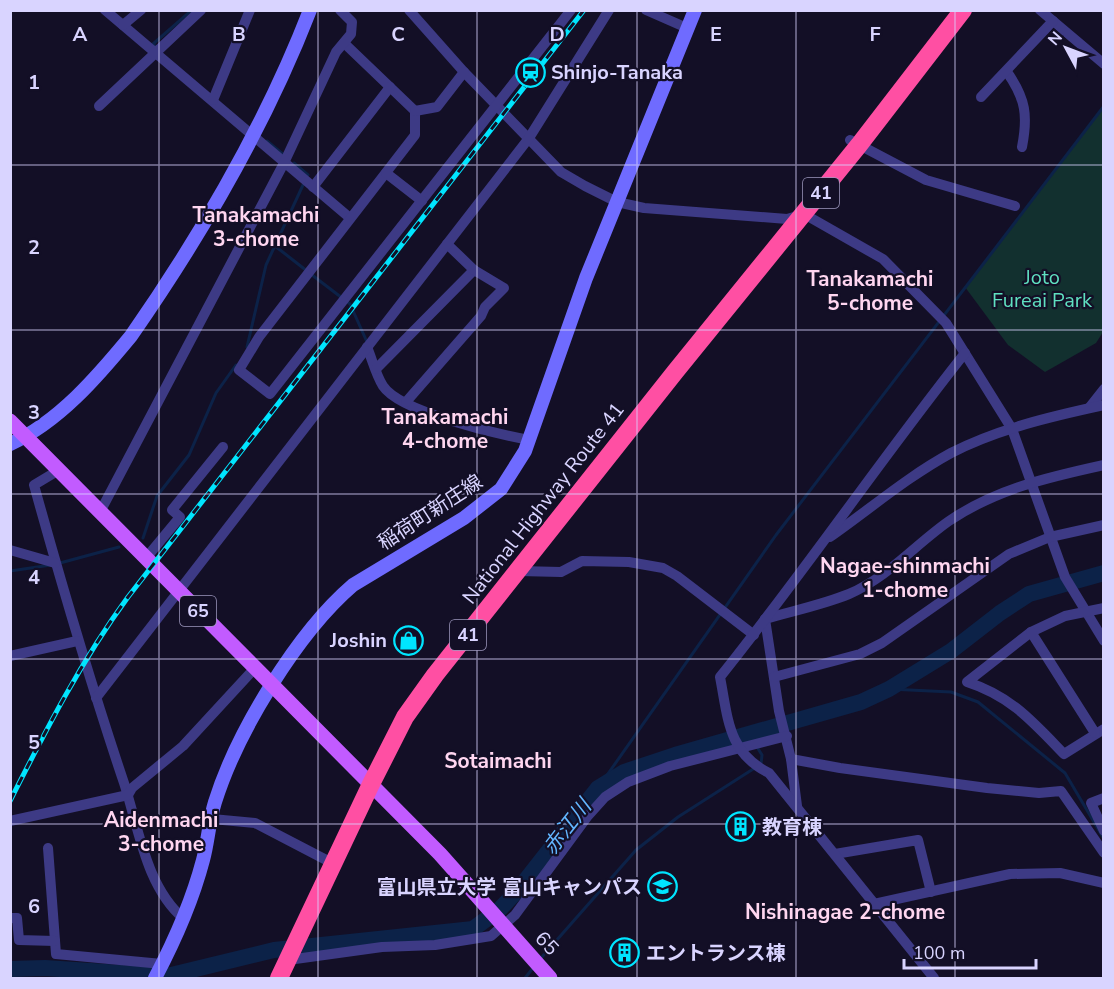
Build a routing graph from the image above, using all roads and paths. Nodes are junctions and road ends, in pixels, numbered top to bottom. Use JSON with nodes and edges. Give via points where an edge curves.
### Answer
{"nodes":[{"id":1,"x":105,"y":10,"type":"edge"},
{"id":2,"x":141,"y":10,"type":"edge"},
{"id":3,"x":201,"y":10,"type":"edge"},
{"id":4,"x":250,"y":10,"type":"edge"},
{"id":5,"x":310,"y":10,"type":"edge"},
{"id":6,"x":340,"y":10,"type":"edge"},
{"id":7,"x":409,"y":10,"type":"edge"},
{"id":8,"x":571,"y":10,"type":"edge"},
{"id":9,"x":609,"y":10,"type":"edge"},
{"id":10,"x":646,"y":10,"type":"edge"},
{"id":11,"x":695,"y":10,"type":"edge"},
{"id":12,"x":950,"y":10,"type":"edge"},
{"id":13,"x":963,"y":10,"type":"edge"},
{"id":14,"x":1040,"y":10,"type":"edge"},
{"id":15,"x":1053,"y":21,"type":"junction"},
{"id":16,"x":123,"y":25,"type":"junction"},
{"id":17,"x":687,"y":28,"type":"junction"},
{"id":18,"x":344,"y":43,"type":"junction"},
{"id":19,"x":155,"y":52,"type":"junction"},
{"id":20,"x":1104,"y":64,"type":"edge"},
{"id":21,"x":464,"y":72,"type":"junction"},
{"id":22,"x":1007,"y":72,"type":"junction"},
{"id":23,"x":390,"y":87,"type":"junction"},
{"id":24,"x":981,"y":97,"type":"dead end"},
{"id":25,"x":213,"y":100,"type":"junction"},
{"id":26,"x":99,"y":106,"type":"dead end"},
{"id":27,"x":496,"y":106,"type":"junction"},
{"id":28,"x":416,"y":111,"type":"junction"},
{"id":29,"x":254,"y":138,"type":"junction"},
{"id":30,"x":529,"y":138,"type":"junction"},
{"id":31,"x":855,"y":142,"type":"junction"},
{"id":32,"x":1022,"y":147,"type":"dead end"},
{"id":33,"x":285,"y":163,"type":"junction"},
{"id":34,"x":386,"y":173,"type":"junction"},
{"id":35,"x":313,"y":187,"type":"junction"},
{"id":36,"x":422,"y":201,"type":"junction"},
{"id":37,"x":617,"y":202,"type":"junction"},
{"id":38,"x":1015,"y":206,"type":"dead end"},
{"id":39,"x":795,"y":217,"type":"junction"},
{"id":40,"x":350,"y":218,"type":"junction"},
{"id":41,"x":447,"y":243,"type":"junction"},
{"id":42,"x":474,"y":270,"type":"junction"},
{"id":43,"x":367,"y":347,"type":"junction"},
{"id":44,"x":965,"y":353,"type":"junction"},
{"id":45,"x":376,"y":369,"type":"junction"},
{"id":46,"x":1104,"y":389,"type":"edge"},
{"id":47,"x":406,"y":402,"type":"junction"},
{"id":48,"x":1104,"y":405,"type":"edge"},
{"id":49,"x":1089,"y":408,"type":"junction"},
{"id":50,"x":10,"y":421,"type":"edge"},
{"id":51,"x":1012,"y":429,"type":"junction"},
{"id":52,"x":26,"y":436,"type":"junction"},
{"id":53,"x":529,"y":440,"type":"junction"},
{"id":54,"x":10,"y":444,"type":"edge"},
{"id":55,"x":223,"y":447,"type":"dead end"},
{"id":56,"x":1104,"y":465,"type":"edge"},
{"id":57,"x":59,"y":470,"type":"junction"},
{"id":58,"x":1031,"y":481,"type":"junction"},
{"id":59,"x":100,"y":512,"type":"junction"},
{"id":60,"x":1104,"y":525,"type":"edge"},
{"id":61,"x":1050,"y":537,"type":"junction"},
{"id":62,"x":823,"y":543,"type":"junction"},
{"id":63,"x":10,"y":549,"type":"edge"},
{"id":64,"x":146,"y":558,"type":"junction"},
{"id":65,"x":55,"y":563,"type":"junction"},
{"id":66,"x":519,"y":571,"type":"junction"},
{"id":67,"x":179,"y":592,"type":"junction"},
{"id":68,"x":1104,"y":608,"type":"edge"},
{"id":69,"x":1085,"y":612,"type":"junction"},
{"id":70,"x":765,"y":619,"type":"junction"},
{"id":71,"x":1031,"y":632,"type":"junction"},
{"id":72,"x":754,"y":635,"type":"junction"},
{"id":73,"x":77,"y":641,"type":"junction"},
{"id":74,"x":1104,"y":641,"type":"edge"},
{"id":75,"x":10,"y":656,"type":"edge"},
{"id":76,"x":255,"y":668,"type":"junction"},
{"id":77,"x":774,"y":677,"type":"junction"},
{"id":78,"x":272,"y":686,"type":"junction"},
{"id":79,"x":96,"y":698,"type":"junction"},
{"id":80,"x":1099,"y":731,"type":"edge"},
{"id":81,"x":787,"y":736,"type":"junction"},
{"id":82,"x":738,"y":746,"type":"junction"},
{"id":83,"x":791,"y":759,"type":"junction"},
{"id":84,"x":371,"y":784,"type":"junction"},
{"id":85,"x":128,"y":795,"type":"junction"},
{"id":86,"x":1104,"y":798,"type":"edge"},
{"id":87,"x":797,"y":807,"type":"junction"},
{"id":88,"x":212,"y":819,"type":"junction"},
{"id":89,"x":10,"y":821,"type":"edge"},
{"id":90,"x":1104,"y":831,"type":"edge"},
{"id":91,"x":48,"y":848,"type":"dead end"},
{"id":92,"x":1104,"y":853,"type":"edge"},
{"id":93,"x":835,"y":854,"type":"junction"},
{"id":94,"x":334,"y":864,"type":"junction"},
{"id":95,"x":1104,"y":883,"type":"edge"},
{"id":96,"x":931,"y":892,"type":"junction"},
{"id":97,"x":874,"y":904,"type":"junction"},
{"id":98,"x":10,"y":918,"type":"edge"},
{"id":99,"x":184,"y":919,"type":"junction"},
{"id":100,"x":502,"y":925,"type":"junction"},
{"id":101,"x":55,"y":941,"type":"junction"},
{"id":102,"x":288,"y":960,"type":"junction"},
{"id":103,"x":162,"y":964,"type":"junction"},
{"id":104,"x":155,"y":978,"type":"edge"},
{"id":105,"x":279,"y":978,"type":"edge"},
{"id":106,"x":550,"y":978,"type":"edge"},
{"id":107,"x":934,"y":978,"type":"edge"}],
"edges":[{"from":1,"to":16,"type":"street"},
{"from":2,"to":16,"type":"street"},
{"from":3,"to":19,"type":"street"},
{"from":4,"to":25,"type":"street"},
{"from":5,"to":29,"type":"main road"},
{"from":6,"to":18,"type":"street","via":[[352,22],[351,34]]},
{"from":7,"to":21,"type":"street"},
{"from":8,"to":27,"type":"street"},
{"from":9,"to":30,"type":"street"},
{"from":10,"to":17,"type":"street"},
{"from":11,"to":17,"type":"main road","name":"稲荷町新庄線"},
{"from":12,"to":31,"type":"highway","name":"National Highway Route 41","number":"41"},
{"from":13,"to":31,"type":"highway","name":"National Highway Route 41","number":"41"},
{"from":14,"to":15,"type":"street"},
{"from":15,"to":20,"type":"street"},
{"from":15,"to":22,"type":"street"},
{"from":16,"to":19,"type":"street"},
{"from":17,"to":37,"type":"main road","name":"稲荷町新庄線"},
{"from":18,"to":23,"type":"street"},
{"from":18,"to":33,"type":"street","via":[[336,52]]},
{"from":19,"to":25,"type":"street"},
{"from":19,"to":26,"type":"street"},
{"from":21,"to":27,"type":"street"},
{"from":21,"to":28,"type":"street","via":[[437,107]]},
{"from":22,"to":24,"type":"street"},
{"from":22,"to":32,"type":"street","via":[[1021,91],[1026,122]]},
{"from":23,"to":28,"type":"street"},
{"from":23,"to":35,"type":"street"},
{"from":25,"to":29,"type":"street"},
{"from":27,"to":30,"type":"street"},
{"from":27,"to":36,"type":"street"},
{"from":28,"to":34,"type":"street","via":[[415,135]]},
{"from":29,"to":33,"type":"street"},
{"from":29,"to":52,"type":"main road","via":[[131,336],[110,362],[42,427]]},
{"from":30,"to":37,"type":"street","via":[[561,172]]},
{"from":30,"to":41,"type":"street"},
{"from":31,"to":38,"type":"street","via":[[926,180]]},
{"from":31,"to":39,"type":"highway","name":"National Highway Route 41","number":"41"},
{"from":33,"to":35,"type":"street"},
{"from":33,"to":59,"type":"street"},
{"from":34,"to":36,"type":"street"},
{"from":34,"to":40,"type":"street"},
{"from":35,"to":40,"type":"street"},
{"from":36,"to":40,"type":"street","via":[[270,394],[240,370],[259,337]]},
{"from":37,"to":39,"type":"street","via":[[644,208]]},
{"from":37,"to":53,"type":"main road","name":"稲荷町新庄線"},
{"from":39,"to":44,"type":"street","via":[[883,259],[946,323]]},
{"from":39,"to":66,"type":"highway","name":"National Highway Route 41","number":"41"},
{"from":41,"to":42,"type":"street"},
{"from":41,"to":43,"type":"street"},
{"from":42,"to":45,"type":"street"},
{"from":42,"to":47,"type":"street","via":[[504,288]]},
{"from":43,"to":45,"type":"street"},
{"from":43,"to":67,"type":"street"},
{"from":44,"to":51,"type":"street"},
{"from":44,"to":62,"type":"street","via":[[903,430]]},
{"from":45,"to":47,"type":"street","via":[[383,386],[396,399]]},
{"from":46,"to":49,"type":"street"},
{"from":47,"to":53,"type":"street","via":[[470,427]]},
{"from":48,"to":49,"type":"street"},
{"from":49,"to":51,"type":"street"},
{"from":50,"to":52,"type":"main road","name":"65","number":"65"},
{"from":51,"to":58,"type":"street"},
{"from":51,"to":62,"type":"street","via":[[953,452],[923,470]]},
{"from":52,"to":54,"type":"main road"},
{"from":52,"to":57,"type":"main road","name":"65","number":"65"},
{"from":53,"to":78,"type":"main road","name":"稲荷町新庄線","via":[[501,489],[464,518],[338,597],[290,655]]},
{"from":55,"to":64,"type":"street","via":[[172,510],[180,517]]},
{"from":56,"to":58,"type":"street"},
{"from":57,"to":59,"type":"main road","name":"65","number":"65"},
{"from":57,"to":65,"type":"street","via":[[34,486]]},
{"from":58,"to":61,"type":"street"},
{"from":58,"to":70,"type":"street","via":[[952,519],[882,574],[849,594]]},
{"from":59,"to":64,"type":"main road","name":"65","number":"65"},
{"from":60,"to":61,"type":"street"},
{"from":61,"to":69,"type":"street","via":[[1065,577]]},
{"from":61,"to":77,"type":"street","via":[[1009,554],[882,644],[860,654]]},
{"from":62,"to":70,"type":"street"},
{"from":63,"to":65,"type":"street"},
{"from":64,"to":67,"type":"main road","name":"65","number":"65"},
{"from":65,"to":73,"type":"street"},
{"from":66,"to":72,"type":"street","via":[[561,572],[582,561],[629,562],[663,568]]},
{"from":66,"to":84,"type":"highway","name":"National Highway Route 41","number":"41","via":[[405,717]]},
{"from":67,"to":76,"type":"main road","name":"65","number":"65"},
{"from":67,"to":79,"type":"street"},
{"from":68,"to":69,"type":"street"},
{"from":69,"to":71,"type":"street","via":[[1065,616]]},
{"from":69,"to":74,"type":"street"},
{"from":70,"to":72,"type":"street"},
{"from":70,"to":77,"type":"street"},
{"from":71,"to":80,"type":"street"},
{"from":71,"to":80,"type":"street","via":[[967,682],[1007,699],[1064,754]]},
{"from":72,"to":82,"type":"street","via":[[720,677]]},
{"from":73,"to":75,"type":"street"},
{"from":73,"to":79,"type":"street"},
{"from":76,"to":78,"type":"main road","name":"65","number":"65"},
{"from":76,"to":85,"type":"street","via":[[183,747]]},
{"from":77,"to":81,"type":"street"},
{"from":78,"to":84,"type":"main road","name":"65","number":"65"},
{"from":78,"to":88,"type":"main road","name":"稲荷町新庄線","via":[[247,726],[224,775]]},
{"from":79,"to":85,"type":"street"},
{"from":81,"to":82,"type":"street"},
{"from":81,"to":83,"type":"street"},
{"from":82,"to":87,"type":"street","via":[[752,764],[769,772]]},
{"from":82,"to":100,"type":"street","via":[[653,771],[605,797],[522,906]]},
{"from":83,"to":87,"type":"street"},
{"from":83,"to":92,"type":"street","via":[[987,788],[1061,791]]},
{"from":84,"to":94,"type":"highway","name":"National Highway Route 41","number":"41"},
{"from":84,"to":100,"type":"main road","name":"65","number":"65"},
{"from":85,"to":89,"type":"street"},
{"from":85,"to":99,"type":"street","via":[[150,869],[170,907]]},
{"from":86,"to":90,"type":"street","via":[[1091,803]]},
{"from":87,"to":93,"type":"street"},
{"from":88,"to":94,"type":"street","via":[[255,823]]},
{"from":88,"to":99,"type":"main road","name":"稲荷町新庄線"},
{"from":91,"to":101,"type":"street"},
{"from":93,"to":96,"type":"street","via":[[918,840]]},
{"from":93,"to":97,"type":"street"},
{"from":94,"to":102,"type":"highway","name":"National Highway Route 41","number":"41"},
{"from":95,"to":96,"type":"street","via":[[1060,873],[1010,874]]},
{"from":96,"to":97,"type":"street"},
{"from":97,"to":107,"type":"street"},
{"from":98,"to":101,"type":"street","via":[[17,918],[19,940]]},
{"from":99,"to":103,"type":"main road","name":"稲荷町新庄線"},
{"from":100,"to":102,"type":"street","via":[[491,936]]},
{"from":100,"to":106,"type":"main road","name":"65","number":"65"},
{"from":101,"to":103,"type":"street","via":[[56,954]]},
{"from":102,"to":105,"type":"highway","name":"National Highway Route 41","number":"41"},
{"from":103,"to":104,"type":"main road","name":"稲荷町新庄線"}]}
